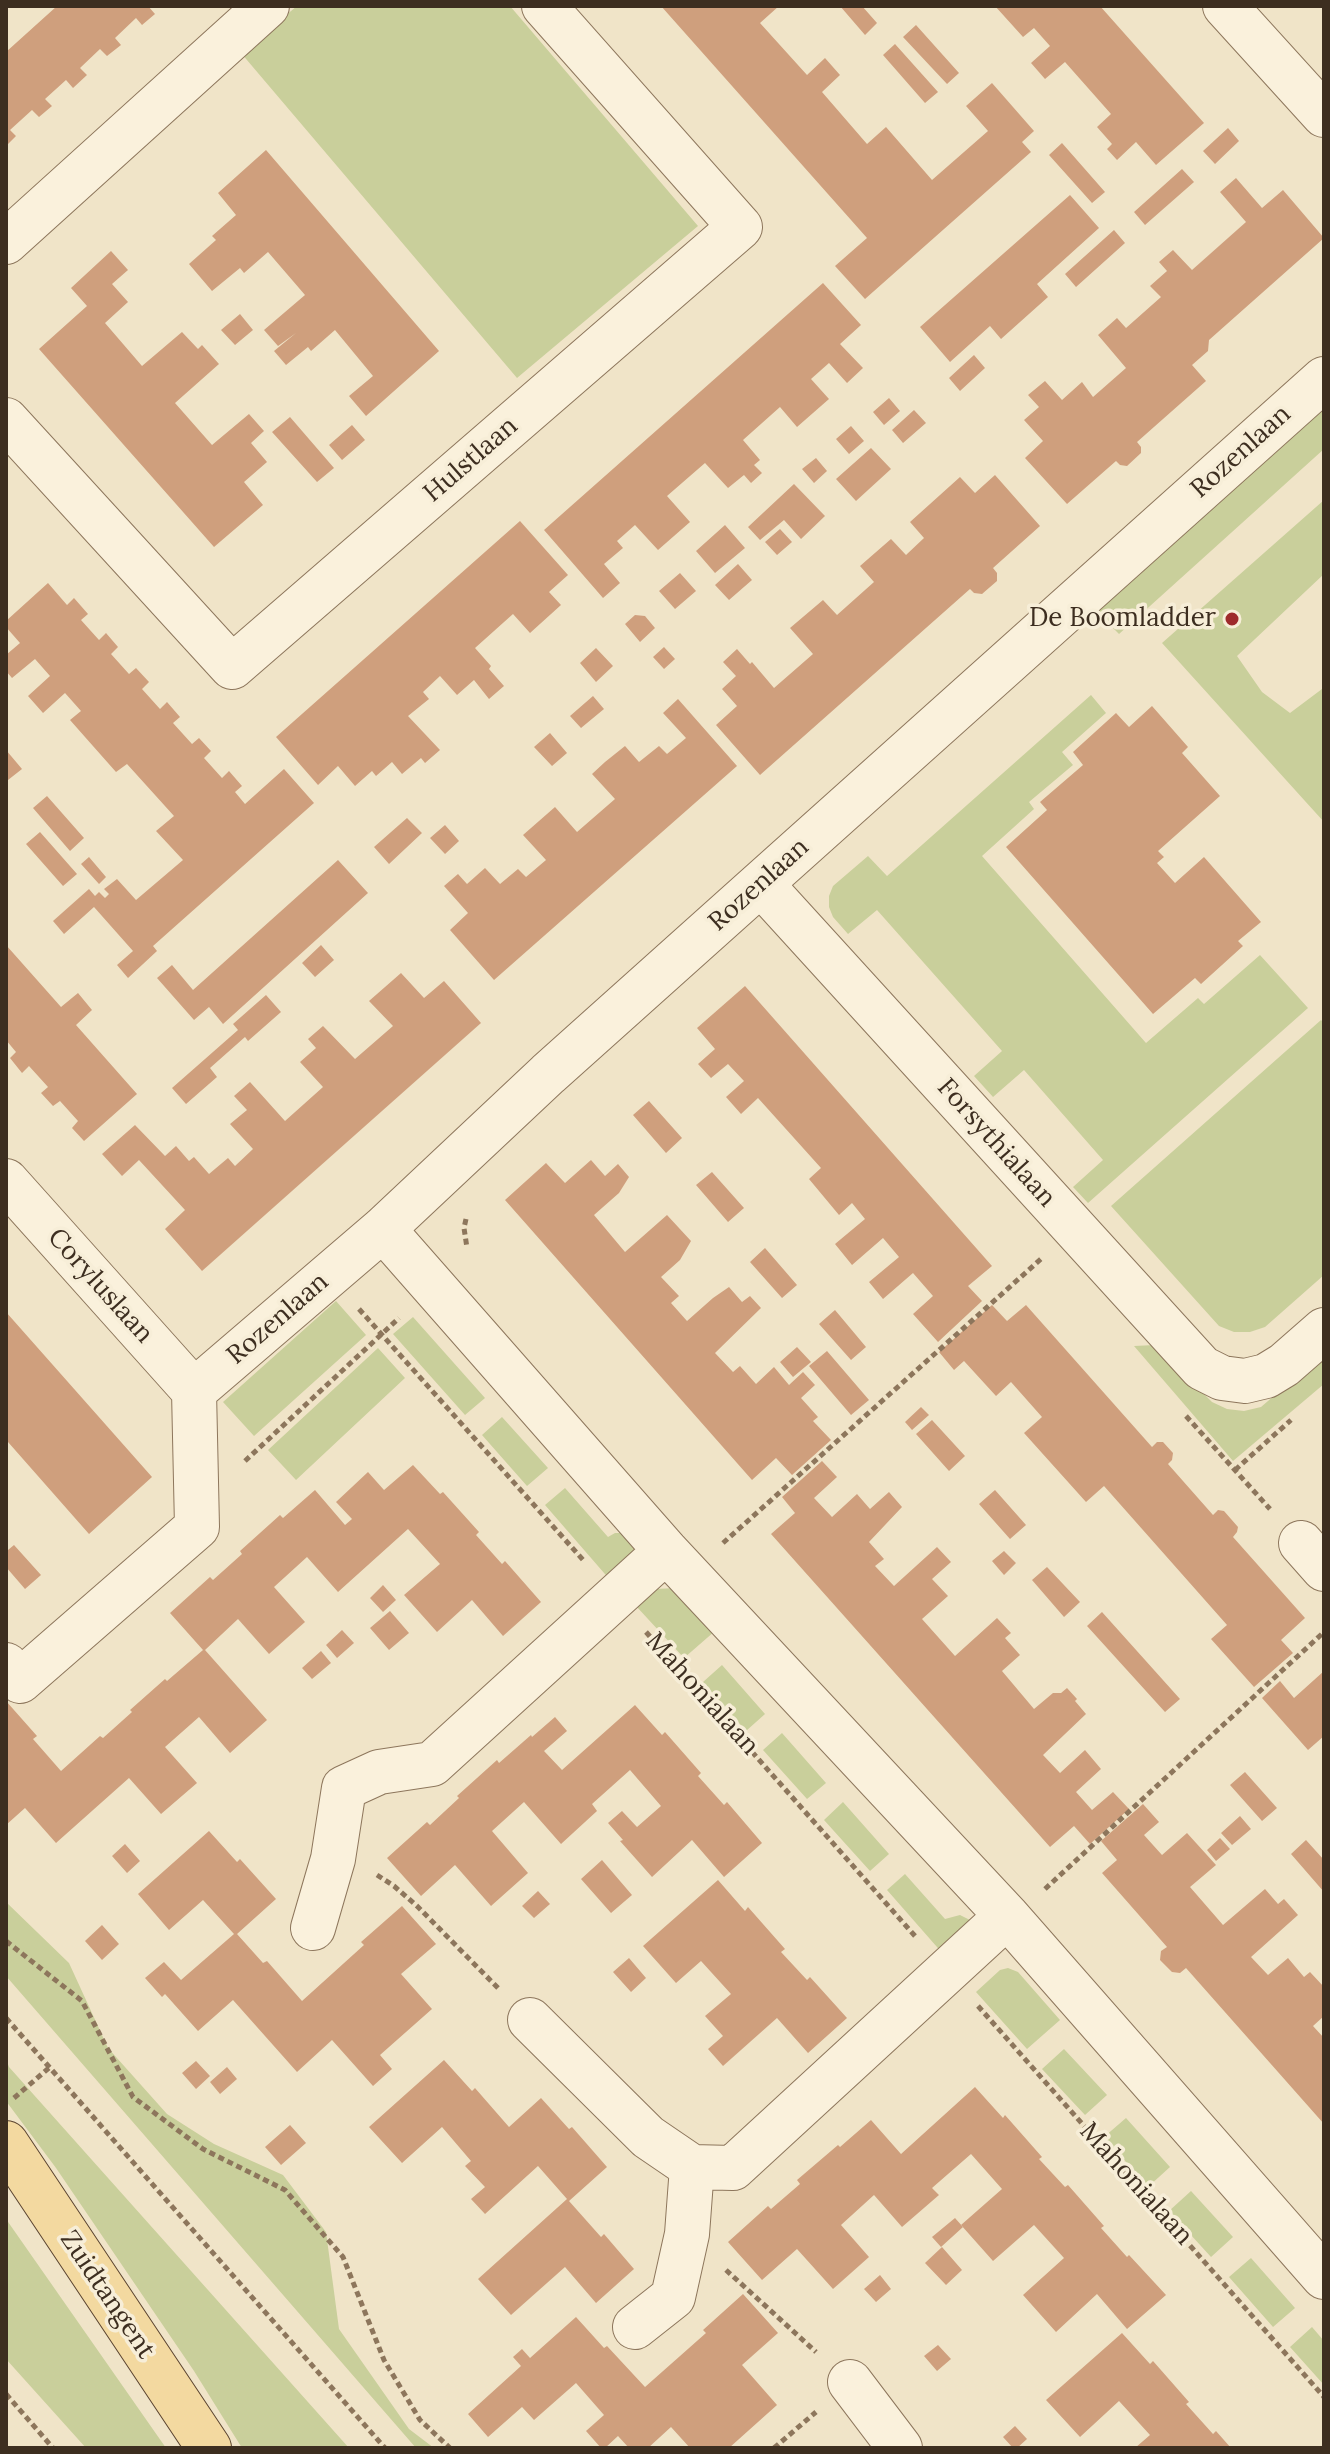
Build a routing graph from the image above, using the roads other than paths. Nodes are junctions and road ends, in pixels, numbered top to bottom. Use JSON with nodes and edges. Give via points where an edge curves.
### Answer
{"nodes":[{"id":1,"x":267,"y":6,"type":"edge"},
{"id":2,"x":544,"y":6,"type":"edge"},
{"id":3,"x":1225,"y":6,"type":"edge"},
{"id":4,"x":1324,"y":115,"type":"edge"},
{"id":5,"x":6,"y":242,"type":"edge"},
{"id":6,"x":1324,"y":379,"type":"edge"},
{"id":7,"x":6,"y":420,"type":"edge"},
{"id":8,"x":761,"y":884,"type":"junction"},
{"id":9,"x":6,"y":1181,"type":"edge"},
{"id":10,"x":383,"y":1229,"type":"junction"},
{"id":11,"x":1324,"y":1330,"type":"edge"},
{"id":12,"x":194,"y":1391,"type":"junction"},
{"id":13,"x":678,"y":1562,"type":"junction"},
{"id":14,"x":6,"y":1665,"type":"edge"},
{"id":15,"x":1009,"y":1918,"type":"junction"},
{"id":16,"x":313,"y":1928,"type":"dead end"},
{"id":17,"x":530,"y":2020,"type":"road end"},
{"id":18,"x":6,"y":2143,"type":"edge"},
{"id":19,"x":692,"y":2167,"type":"junction"},
{"id":20,"x":1324,"y":2277,"type":"edge"},
{"id":21,"x":635,"y":2327,"type":"dead end"},
{"id":22,"x":850,"y":2382,"type":"road end"},
{"id":23,"x":209,"y":2448,"type":"edge"},
{"id":24,"x":900,"y":2448,"type":"edge"}],
"edges":[{"from":1,"to":5,"type":"street"},
{"from":2,"to":7,"type":"street","name":"Hulstlaan","via":[[740,227],[232,667]]},
{"from":3,"to":4,"type":"street"},
{"from":6,"to":8,"type":"street","name":"Rozenlaan"},
{"from":8,"to":10,"type":"street","name":"Rozenlaan"},
{"from":8,"to":11,"type":"street","name":"Forsythialaan","via":[[1202,1368],[1245,1381],[1266,1376]]},
{"from":9,"to":12,"type":"street","name":"Coryluslaan"},
{"from":10,"to":12,"type":"street","name":"Rozenlaan"},
{"from":10,"to":13,"type":"street"},
{"from":12,"to":14,"type":"street","via":[[197,1527],[20,1681]]},
{"from":13,"to":15,"type":"street"},
{"from":13,"to":16,"type":"street","via":[[615,1597],[432,1764],[379,1772],[344,1788],[333,1859]]},
{"from":15,"to":19,"type":"street","via":[[733,2168]]},
{"from":15,"to":20,"type":"street"},
{"from":17,"to":19,"type":"street","via":[[648,2137]]},
{"from":18,"to":23,"type":"main road","name":"Zuidtangent"},
{"from":19,"to":21,"type":"street","via":[[687,2234],[673,2297]]},
{"from":22,"to":24,"type":"street"}]}
